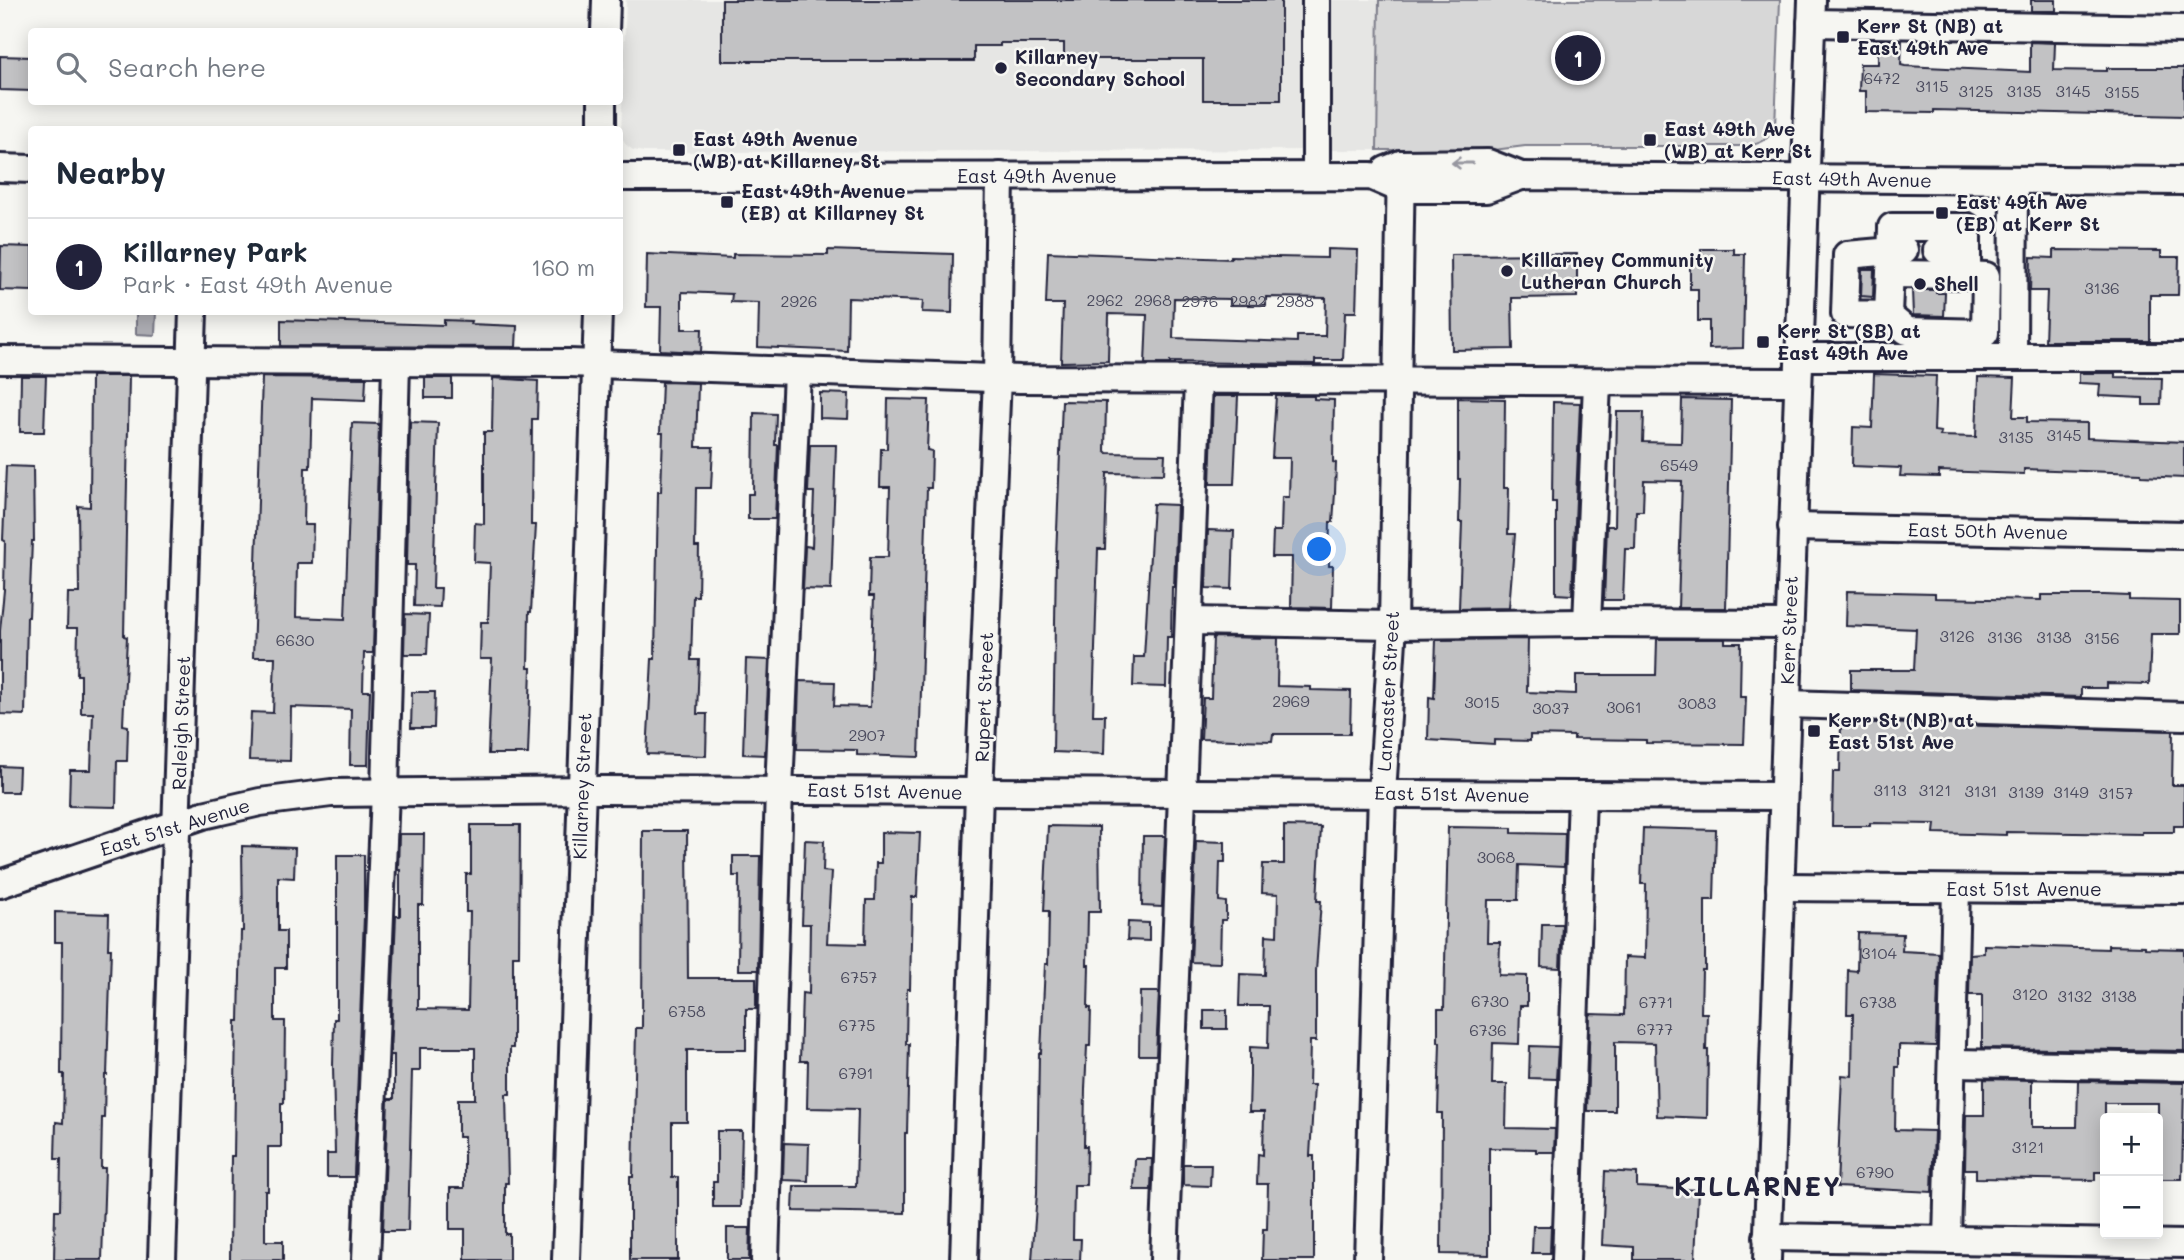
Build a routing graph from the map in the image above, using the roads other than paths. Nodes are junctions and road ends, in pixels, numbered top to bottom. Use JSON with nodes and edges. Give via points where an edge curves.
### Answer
{"nodes":[{"id":1,"x":606,"y":0,"type":"edge"},
{"id":2,"x":1315,"y":0,"type":"edge"},
{"id":3,"x":1811,"y":11,"type":"edge"},
{"id":4,"x":605,"y":28,"type":"edge"},
{"id":5,"x":2184,"y":29,"type":"edge"},
{"id":6,"x":603,"y":105,"type":"edge"},
{"id":7,"x":601,"y":126,"type":"edge"},
{"id":8,"x":0,"y":168,"type":"edge"},
{"id":9,"x":28,"y":169,"type":"edge"},
{"id":10,"x":1000,"y":176,"type":"junction"},
{"id":11,"x":1316,"y":176,"type":"junction"},
{"id":12,"x":1401,"y":176,"type":"junction"},
{"id":13,"x":1806,"y":178,"type":"junction"},
{"id":14,"x":2014,"y":181,"type":"junction"},
{"id":15,"x":2184,"y":181,"type":"edge"},
{"id":16,"x":623,"y":182,"type":"edge"},
{"id":17,"x":1894,"y":246,"type":"junction"},
{"id":18,"x":1967,"y":246,"type":"junction"},
{"id":19,"x":1937,"y":250,"type":"dead end"},
{"id":20,"x":1888,"y":314,"type":"junction"},
{"id":21,"x":193,"y":315,"type":"edge"},
{"id":22,"x":598,"y":315,"type":"edge"},
{"id":23,"x":2013,"y":356,"type":"junction"},
{"id":24,"x":2184,"y":357,"type":"edge"},
{"id":25,"x":0,"y":360,"type":"edge"},
{"id":26,"x":192,"y":360,"type":"junction"},
{"id":27,"x":396,"y":363,"type":"junction"},
{"id":28,"x":597,"y":364,"type":"junction"},
{"id":29,"x":1799,"y":370,"type":"junction"},
{"id":30,"x":797,"y":372,"type":"junction"},
{"id":31,"x":997,"y":378,"type":"junction"},
{"id":32,"x":1198,"y":381,"type":"junction"},
{"id":33,"x":1397,"y":382,"type":"junction"},
{"id":34,"x":1597,"y":383,"type":"junction"},
{"id":35,"x":1792,"y":527,"type":"junction"},
{"id":36,"x":2184,"y":535,"type":"edge"},
{"id":37,"x":1191,"y":621,"type":"junction"},
{"id":38,"x":1587,"y":623,"type":"junction"},
{"id":39,"x":1789,"y":624,"type":"junction"},
{"id":40,"x":1393,"y":625,"type":"junction"},
{"id":41,"x":1787,"y":704,"type":"junction"},
{"id":42,"x":2184,"y":716,"type":"edge"},
{"id":43,"x":582,"y":790,"type":"junction"},
{"id":44,"x":779,"y":790,"type":"junction"},
{"id":45,"x":385,"y":792,"type":"junction"},
{"id":46,"x":979,"y":792,"type":"junction"},
{"id":47,"x":1382,"y":793,"type":"junction"},
{"id":48,"x":1181,"y":794,"type":"junction"},
{"id":49,"x":1582,"y":795,"type":"junction"},
{"id":50,"x":1783,"y":796,"type":"junction"},
{"id":51,"x":178,"y":823,"type":"junction"},
{"id":52,"x":0,"y":884,"type":"edge"},
{"id":53,"x":1780,"y":887,"type":"junction"},
{"id":54,"x":1956,"y":889,"type":"junction"},
{"id":55,"x":2184,"y":890,"type":"edge"},
{"id":56,"x":1953,"y":1063,"type":"junction"},
{"id":57,"x":2184,"y":1067,"type":"edge"},
{"id":58,"x":1947,"y":1240,"type":"junction"},
{"id":59,"x":2184,"y":1244,"type":"edge"},
{"id":60,"x":1767,"y":1248,"type":"edge"},
{"id":61,"x":162,"y":1260,"type":"edge"},
{"id":62,"x":366,"y":1260,"type":"edge"},
{"id":63,"x":566,"y":1260,"type":"edge"},
{"id":64,"x":765,"y":1260,"type":"edge"},
{"id":65,"x":964,"y":1260,"type":"edge"},
{"id":66,"x":1164,"y":1260,"type":"edge"},
{"id":67,"x":1368,"y":1260,"type":"edge"},
{"id":68,"x":1566,"y":1260,"type":"edge"}],
"edges":[{"from":1,"to":4,"type":"street"},
{"from":2,"to":11,"type":"street"},
{"from":3,"to":5,"type":"street"},
{"from":3,"to":13,"type":"street","name":"Kerr Street"},
{"from":6,"to":7,"type":"street"},
{"from":8,"to":9,"type":"street"},
{"from":10,"to":11,"type":"street","name":"East 49th Avenue"},
{"from":10,"to":16,"type":"street","name":"East 49th Avenue"},
{"from":10,"to":31,"type":"street","name":"Rupert Street"},
{"from":11,"to":12,"type":"street","name":"East 49th Avenue"},
{"from":12,"to":13,"type":"street","name":"East 49th Avenue","via":[[1486,189],[1521,176]]},
{"from":12,"to":33,"type":"street","name":"Lancaster Street"},
{"from":13,"to":14,"type":"street","name":"East 49th Avenue"},
{"from":13,"to":29,"type":"street","name":"Kerr Street"},
{"from":14,"to":15,"type":"street","name":"East 49th Avenue"},
{"from":14,"to":23,"type":"street"},
{"from":17,"to":18,"type":"street"},
{"from":17,"to":18,"type":"street"},
{"from":17,"to":20,"type":"street"},
{"from":17,"to":20,"type":"street","via":[[1847,255],[1845,314]]},
{"from":18,"to":19,"type":"street"},
{"from":18,"to":20,"type":"street","via":[[1986,276],[1984,333],[1907,331]]},
{"from":21,"to":26,"type":"street","name":"Raleigh Street"},
{"from":22,"to":28,"type":"street","name":"Killarney Street"},
{"from":23,"to":24,"type":"street"},
{"from":23,"to":29,"type":"street"},
{"from":25,"to":26,"type":"street"},
{"from":26,"to":27,"type":"street"},
{"from":26,"to":51,"type":"street","name":"Raleigh Street"},
{"from":27,"to":28,"type":"street"},
{"from":27,"to":45,"type":"street"},
{"from":28,"to":30,"type":"street"},
{"from":28,"to":43,"type":"street","name":"Killarney Street"},
{"from":29,"to":34,"type":"street"},
{"from":29,"to":35,"type":"street","name":"Kerr Street"},
{"from":30,"to":31,"type":"street"},
{"from":30,"to":44,"type":"street"},
{"from":31,"to":32,"type":"street"},
{"from":31,"to":46,"type":"street","name":"Rupert Street"},
{"from":32,"to":33,"type":"street"},
{"from":32,"to":37,"type":"street"},
{"from":33,"to":34,"type":"street"},
{"from":33,"to":40,"type":"street","name":"Lancaster Street"},
{"from":34,"to":38,"type":"street"},
{"from":35,"to":36,"type":"street","name":"East 50th Avenue"},
{"from":35,"to":39,"type":"street","name":"Kerr Street"},
{"from":37,"to":40,"type":"street"},
{"from":37,"to":48,"type":"street"},
{"from":38,"to":39,"type":"street"},
{"from":38,"to":40,"type":"street"},
{"from":39,"to":41,"type":"street","name":"Kerr Street"},
{"from":40,"to":47,"type":"street","name":"Lancaster Street"},
{"from":41,"to":42,"type":"street"},
{"from":41,"to":50,"type":"street","name":"Kerr Street"},
{"from":43,"to":44,"type":"street","name":"East 51st Avenue"},
{"from":43,"to":45,"type":"street","name":"East 51st Avenue"},
{"from":43,"to":63,"type":"street","name":"Killarney Street"},
{"from":44,"to":46,"type":"street","name":"East 51st Avenue"},
{"from":44,"to":64,"type":"street"},
{"from":45,"to":51,"type":"street","name":"East 51st Avenue","via":[[260,802]]},
{"from":45,"to":62,"type":"street"},
{"from":46,"to":48,"type":"street","name":"East 51st Avenue"},
{"from":46,"to":65,"type":"street","name":"Rupert Street"},
{"from":47,"to":48,"type":"street","name":"East 51st Avenue"},
{"from":47,"to":49,"type":"street","name":"East 51st Avenue"},
{"from":47,"to":67,"type":"street","name":"Lancaster Street"},
{"from":48,"to":66,"type":"street"},
{"from":49,"to":50,"type":"street","name":"East 51st Avenue"},
{"from":49,"to":68,"type":"street"},
{"from":50,"to":53,"type":"street","name":"Kerr Street"},
{"from":51,"to":52,"type":"street","name":"East 51st Avenue"},
{"from":51,"to":61,"type":"street","name":"Raleigh Street"},
{"from":53,"to":54,"type":"street","name":"East 51st Avenue"},
{"from":53,"to":60,"type":"street","name":"Kerr Street"},
{"from":54,"to":55,"type":"street","name":"East 51st Avenue"},
{"from":54,"to":56,"type":"street"},
{"from":56,"to":57,"type":"street"},
{"from":56,"to":58,"type":"street"},
{"from":58,"to":59,"type":"street"},
{"from":58,"to":60,"type":"street"}]}
